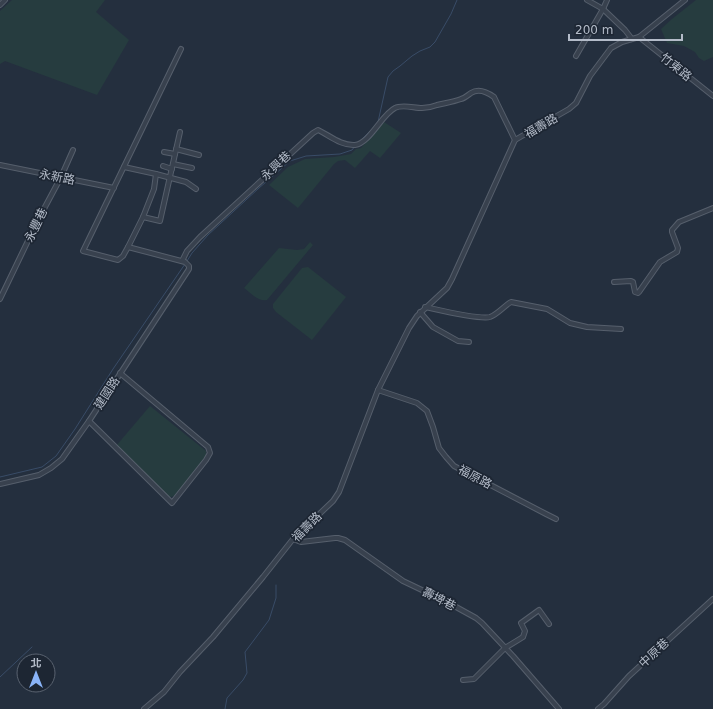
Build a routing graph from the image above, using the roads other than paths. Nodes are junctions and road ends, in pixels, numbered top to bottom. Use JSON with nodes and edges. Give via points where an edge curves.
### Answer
{"nodes":[{"id":1,"x":5,"y":0,"type":"edge"},
{"id":2,"x":587,"y":0,"type":"edge"},
{"id":3,"x":607,"y":0,"type":"edge"},
{"id":4,"x":685,"y":0,"type":"edge"},
{"id":5,"x":0,"y":5,"type":"edge"},
{"id":6,"x":603,"y":9,"type":"junction"},
{"id":7,"x":639,"y":37,"type":"junction"},
{"id":8,"x":632,"y":39,"type":"junction"},
{"id":9,"x":181,"y":49,"type":"dead end"},
{"id":10,"x":576,"y":56,"type":"dead end"},
{"id":11,"x":713,"y":96,"type":"edge"},
{"id":12,"x":180,"y":132,"type":"dead end"},
{"id":13,"x":515,"y":140,"type":"junction"},
{"id":14,"x":73,"y":150,"type":"dead end"},
{"id":15,"x":164,"y":152,"type":"dead end"},
{"id":16,"x":175,"y":152,"type":"junction"},
{"id":17,"x":199,"y":155,"type":"dead end"},
{"id":18,"x":0,"y":165,"type":"edge"},
{"id":19,"x":163,"y":166,"type":"dead end"},
{"id":20,"x":172,"y":166,"type":"junction"},
{"id":21,"x":124,"y":167,"type":"junction"},
{"id":22,"x":192,"y":168,"type":"dead end"},
{"id":23,"x":156,"y":174,"type":"junction"},
{"id":24,"x":61,"y":177,"type":"junction"},
{"id":25,"x":170,"y":177,"type":"junction"},
{"id":26,"x":114,"y":188,"type":"junction"},
{"id":27,"x":196,"y":189,"type":"dead end"},
{"id":28,"x":713,"y":208,"type":"edge"},
{"id":29,"x":142,"y":217,"type":"junction"},
{"id":30,"x":128,"y":248,"type":"junction"},
{"id":31,"x":185,"y":262,"type":"junction"},
{"id":32,"x":614,"y":282,"type":"dead end"},
{"id":33,"x":0,"y":299,"type":"edge"},
{"id":34,"x":425,"y":307,"type":"junction"},
{"id":35,"x":420,"y":312,"type":"junction"},
{"id":36,"x":621,"y":329,"type":"dead end"},
{"id":37,"x":469,"y":342,"type":"dead end"},
{"id":38,"x":120,"y":373,"type":"junction"},
{"id":39,"x":378,"y":390,"type":"junction"},
{"id":40,"x":89,"y":421,"type":"junction"},
{"id":41,"x":0,"y":484,"type":"edge"},
{"id":42,"x":556,"y":519,"type":"dead end"},
{"id":43,"x":293,"y":539,"type":"junction"},
{"id":44,"x":713,"y":599,"type":"edge"},
{"id":45,"x":550,"y":624,"type":"dead end"},
{"id":46,"x":505,"y":648,"type":"junction"},
{"id":47,"x":463,"y":680,"type":"dead end"},
{"id":48,"x":144,"y":709,"type":"edge"},
{"id":49,"x":559,"y":709,"type":"edge"},
{"id":50,"x":598,"y":709,"type":"edge"}],
"edges":[{"from":1,"to":5,"type":"street"},
{"from":2,"to":6,"type":"street"},
{"from":3,"to":6,"type":"street"},
{"from":4,"to":7,"type":"street","name":"福壽路"},
{"from":6,"to":8,"type":"street"},
{"from":6,"to":10,"type":"street"},
{"from":7,"to":8,"type":"street","name":"福壽路"},
{"from":7,"to":11,"type":"street","name":"竹東路"},
{"from":8,"to":13,"type":"street","name":"福壽路","via":[[611,48],[590,76],[576,103],[568,110]]},
{"from":9,"to":21,"type":"street"},
{"from":12,"to":16,"type":"street"},
{"from":13,"to":31,"type":"street","name":"永興巷","via":[[494,97],[480,90],[460,100],[428,107],[396,107],[358,144],[342,143],[318,130],[200,237],[187,251]]},
{"from":13,"to":34,"type":"street","name":"福壽路","via":[[452,279],[447,288]]},
{"from":14,"to":24,"type":"street","name":"永豐巷"},
{"from":15,"to":16,"type":"street"},
{"from":16,"to":17,"type":"street"},
{"from":16,"to":20,"type":"street"},
{"from":18,"to":24,"type":"street","name":"永新路"},
{"from":19,"to":20,"type":"street"},
{"from":20,"to":22,"type":"street"},
{"from":20,"to":25,"type":"street"},
{"from":21,"to":23,"type":"street"},
{"from":21,"to":26,"type":"street"},
{"from":23,"to":25,"type":"street"},
{"from":23,"to":29,"type":"street","via":[[154,189]]},
{"from":24,"to":26,"type":"street","name":"永新路"},
{"from":24,"to":33,"type":"street","name":"永豐巷"},
{"from":25,"to":27,"type":"street","via":[[186,182]]},
{"from":25,"to":29,"type":"street","via":[[160,221]]},
{"from":26,"to":30,"type":"street","via":[[83,251],[118,260]]},
{"from":28,"to":32,"type":"street","via":[[679,222],[672,230],[677,252],[660,262],[638,293],[635,292],[631,281]]},
{"from":29,"to":30,"type":"street"},
{"from":30,"to":31,"type":"street"},
{"from":31,"to":38,"type":"street","name":"建國路","via":[[189,269]]},
{"from":34,"to":35,"type":"street","name":"福壽路"},
{"from":34,"to":36,"type":"street","via":[[489,318],[511,302],[547,309],[570,323]]},
{"from":35,"to":37,"type":"street","via":[[433,327],[458,341]]},
{"from":35,"to":39,"type":"street","name":"福壽路","via":[[409,328]]},
{"from":38,"to":40,"type":"street","name":"建國路"},
{"from":38,"to":40,"type":"street","via":[[208,447],[210,453],[206,460],[172,503]]},
{"from":39,"to":42,"type":"street","name":"福原路","via":[[417,403],[427,411],[439,448],[454,466]]},
{"from":39,"to":43,"type":"street","name":"福壽路","via":[[339,492],[333,501]]},
{"from":40,"to":41,"type":"street","name":"建國路","via":[[62,460],[51,468],[39,475]]},
{"from":43,"to":46,"type":"street","name":"壽埤巷","via":[[301,542],[333,538],[345,540],[403,581],[476,618]]},
{"from":43,"to":48,"type":"street","name":"福壽路","via":[[213,637],[164,692]]},
{"from":44,"to":50,"type":"street","name":"中原巷","via":[[629,676]]},
{"from":45,"to":46,"type":"street","via":[[539,610],[521,623],[525,631],[523,638]]},
{"from":46,"to":47,"type":"street","via":[[474,679]]},
{"from":46,"to":49,"type":"street","name":"壽埤巷"}]}
